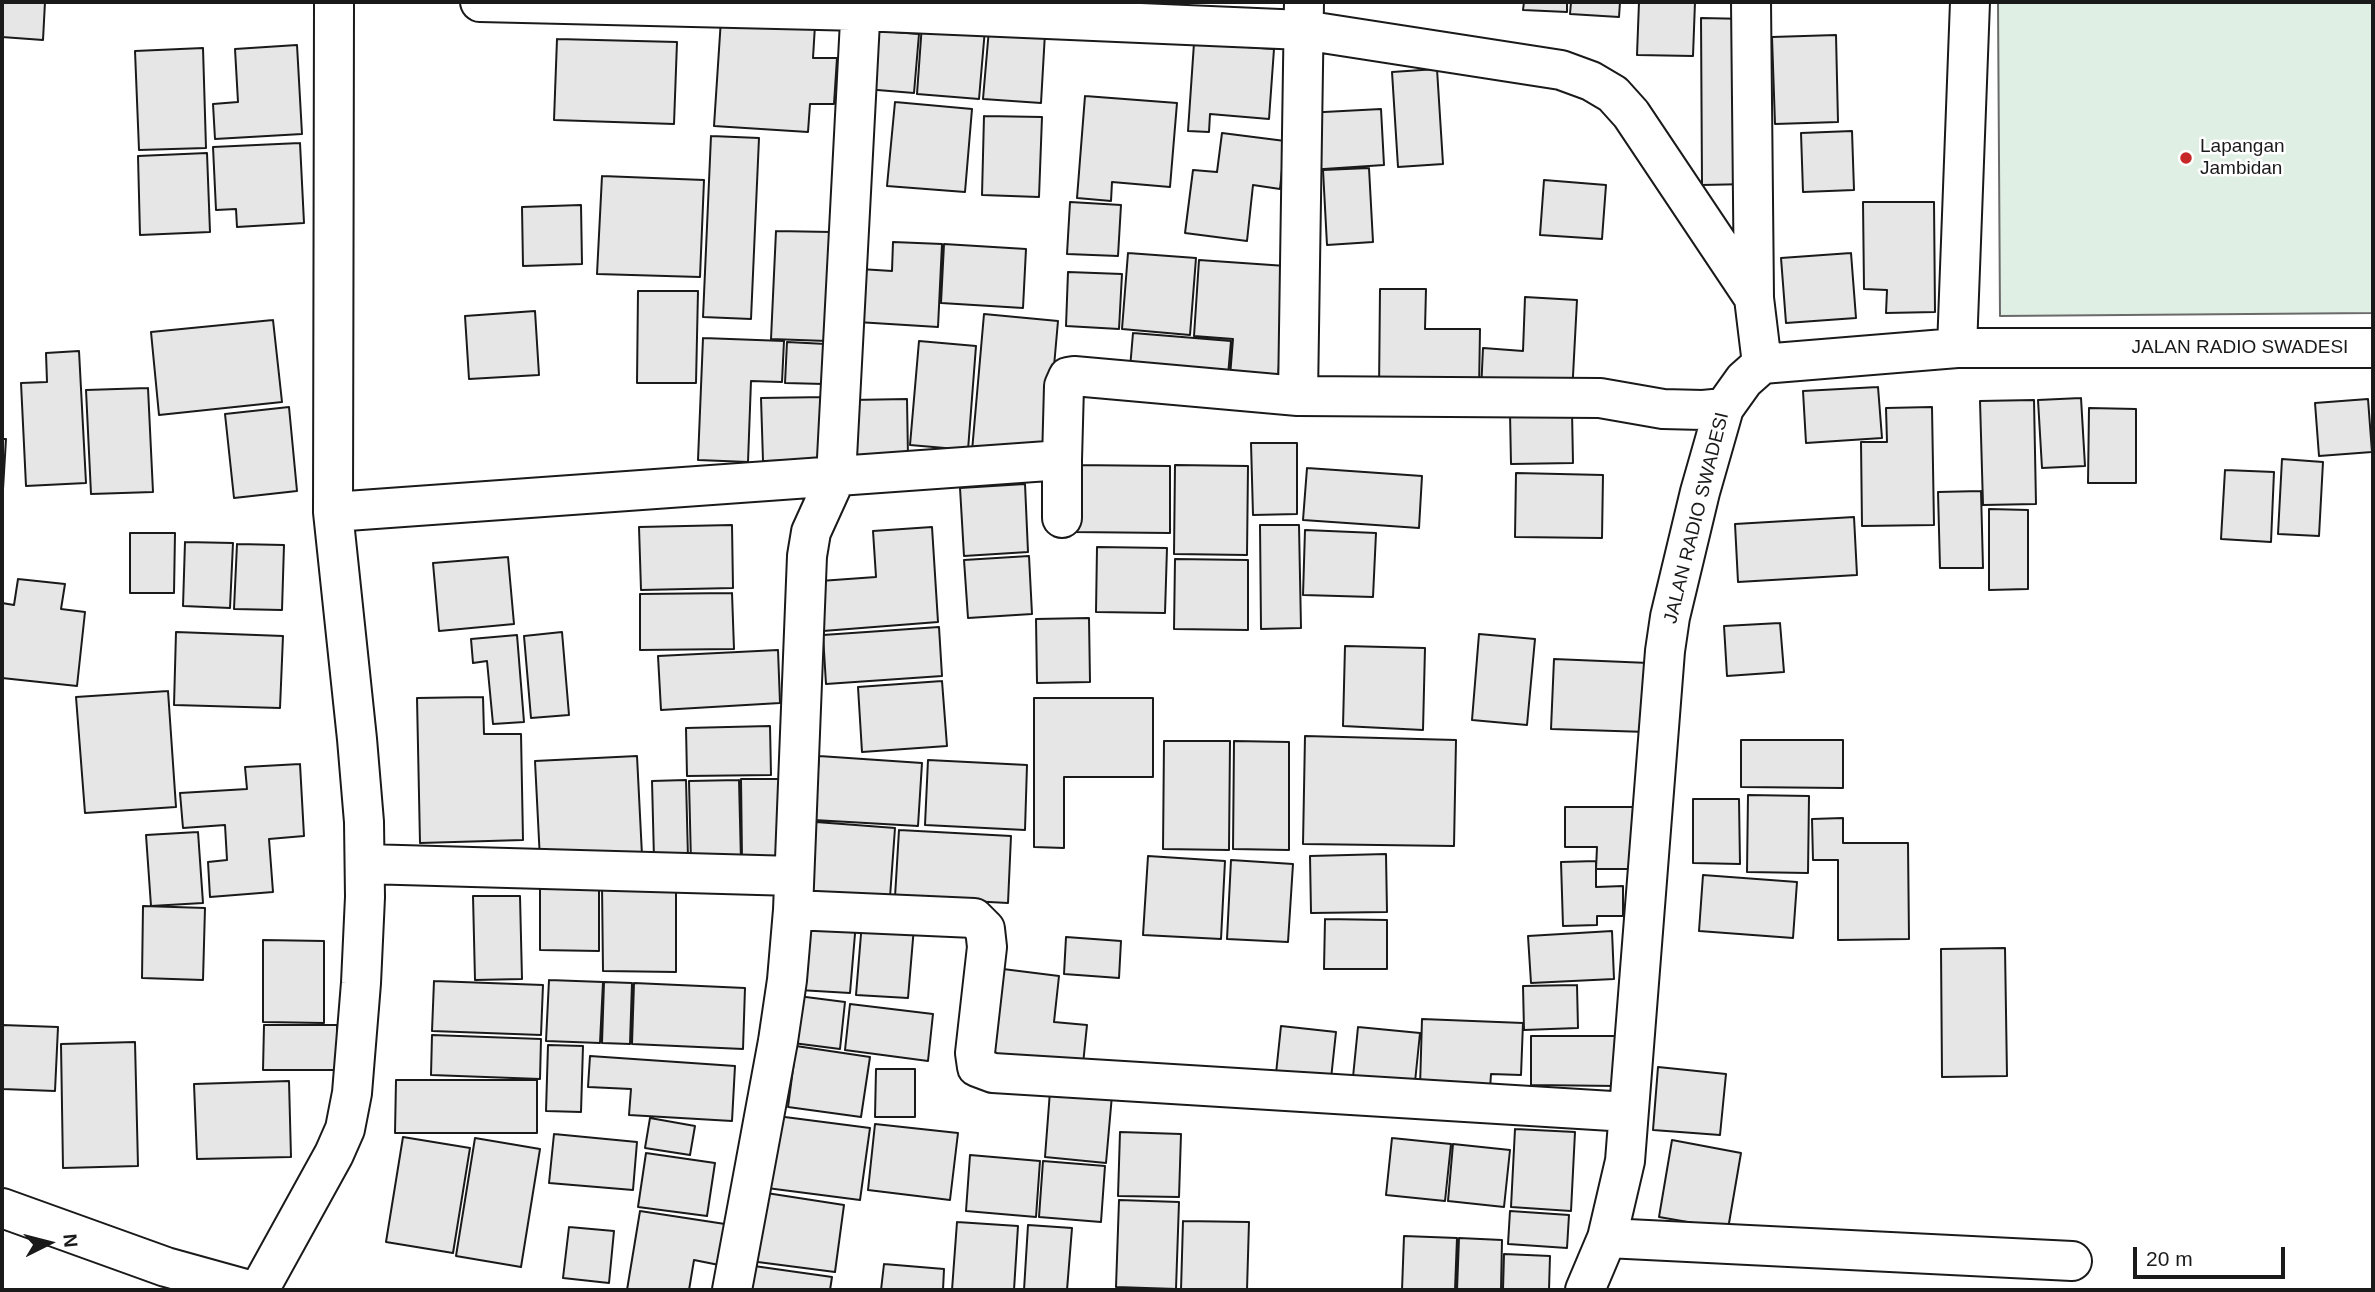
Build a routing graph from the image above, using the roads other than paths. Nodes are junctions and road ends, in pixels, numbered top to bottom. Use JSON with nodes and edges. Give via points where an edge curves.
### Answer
{"nodes":[{"id":1,"x":334,"y":2,"type":"edge"},
{"id":2,"x":480,"y":2,"type":"edge"},
{"id":3,"x":1751,"y":2,"type":"edge"},
{"id":4,"x":1970,"y":2,"type":"edge"},
{"id":5,"x":861,"y":6,"type":"edge"},
{"id":6,"x":1304,"y":16,"type":"edge"},
{"id":7,"x":1754,"y":298,"type":"junction"},
{"id":8,"x":1957,"y":348,"type":"junction"},
{"id":9,"x":2373,"y":348,"type":"edge"},
{"id":10,"x":1762,"y":364,"type":"junction"},
{"id":11,"x":1298,"y":396,"type":"junction"},
{"id":12,"x":1724,"y":408,"type":"junction"},
{"id":13,"x":1062,"y":460,"type":"junction"},
{"id":14,"x":836,"y":477,"type":"junction"},
{"id":15,"x":334,"y":512,"type":"junction"},
{"id":16,"x":1062,"y":518,"type":"dead end"},
{"id":17,"x":365,"y":864,"type":"junction"},
{"id":18,"x":793,"y":893,"type":"junction"},
{"id":19,"x":1628,"y":1112,"type":"junction"},
{"id":20,"x":2,"y":1208,"type":"edge"},
{"id":21,"x":1607,"y":1238,"type":"junction"},
{"id":22,"x":2073,"y":1261,"type":"dead end"},
{"id":23,"x":249,"y":1290,"type":"edge"},
{"id":24,"x":259,"y":1290,"type":"edge"},
{"id":25,"x":732,"y":1290,"type":"edge"},
{"id":26,"x":1585,"y":1290,"type":"edge"}],
"edges":[{"from":1,"to":15,"type":"street"},
{"from":2,"to":5,"type":"street"},
{"from":3,"to":7,"type":"street"},
{"from":4,"to":8,"type":"street"},
{"from":5,"to":6,"type":"street"},
{"from":5,"to":14,"type":"street"},
{"from":6,"to":7,"type":"street","via":[[1561,70],[1613,94]]},
{"from":6,"to":11,"type":"street"},
{"from":7,"to":10,"type":"street"},
{"from":8,"to":9,"type":"street","name":"JALAN RADIO SWADESI"},
{"from":8,"to":10,"type":"street","name":"JALAN RADIO SWADESI"},
{"from":10,"to":12,"type":"street","name":"JALAN RADIO SWADESI"},
{"from":11,"to":12,"type":"street","via":[[1600,398],[1664,409]]},
{"from":11,"to":13,"type":"street","via":[[1068,377]]},
{"from":12,"to":19,"type":"street","name":"JALAN RADIO SWADESI","via":[[1665,651]]},
{"from":13,"to":14,"type":"street"},
{"from":13,"to":16,"type":"street"},
{"from":14,"to":15,"type":"street"},
{"from":14,"to":18,"type":"street","via":[[811,532],[807,556]]},
{"from":15,"to":17,"type":"street"},
{"from":17,"to":18,"type":"street"},
{"from":17,"to":24,"type":"street","via":[[361,983],[345,1129]]},
{"from":18,"to":19,"type":"street","via":[[974,918],[985,929],[987,947],[975,1053],[978,1067],[993,1073]]},
{"from":18,"to":25,"type":"street","via":[[778,1041]]},
{"from":19,"to":21,"type":"street","name":"JALAN RADIO SWADESI","via":[[1625,1161]]},
{"from":20,"to":23,"type":"street","via":[[166,1267]]},
{"from":21,"to":22,"type":"street"},
{"from":21,"to":26,"type":"street","name":"JALAN RADIO SWADESI"}]}
